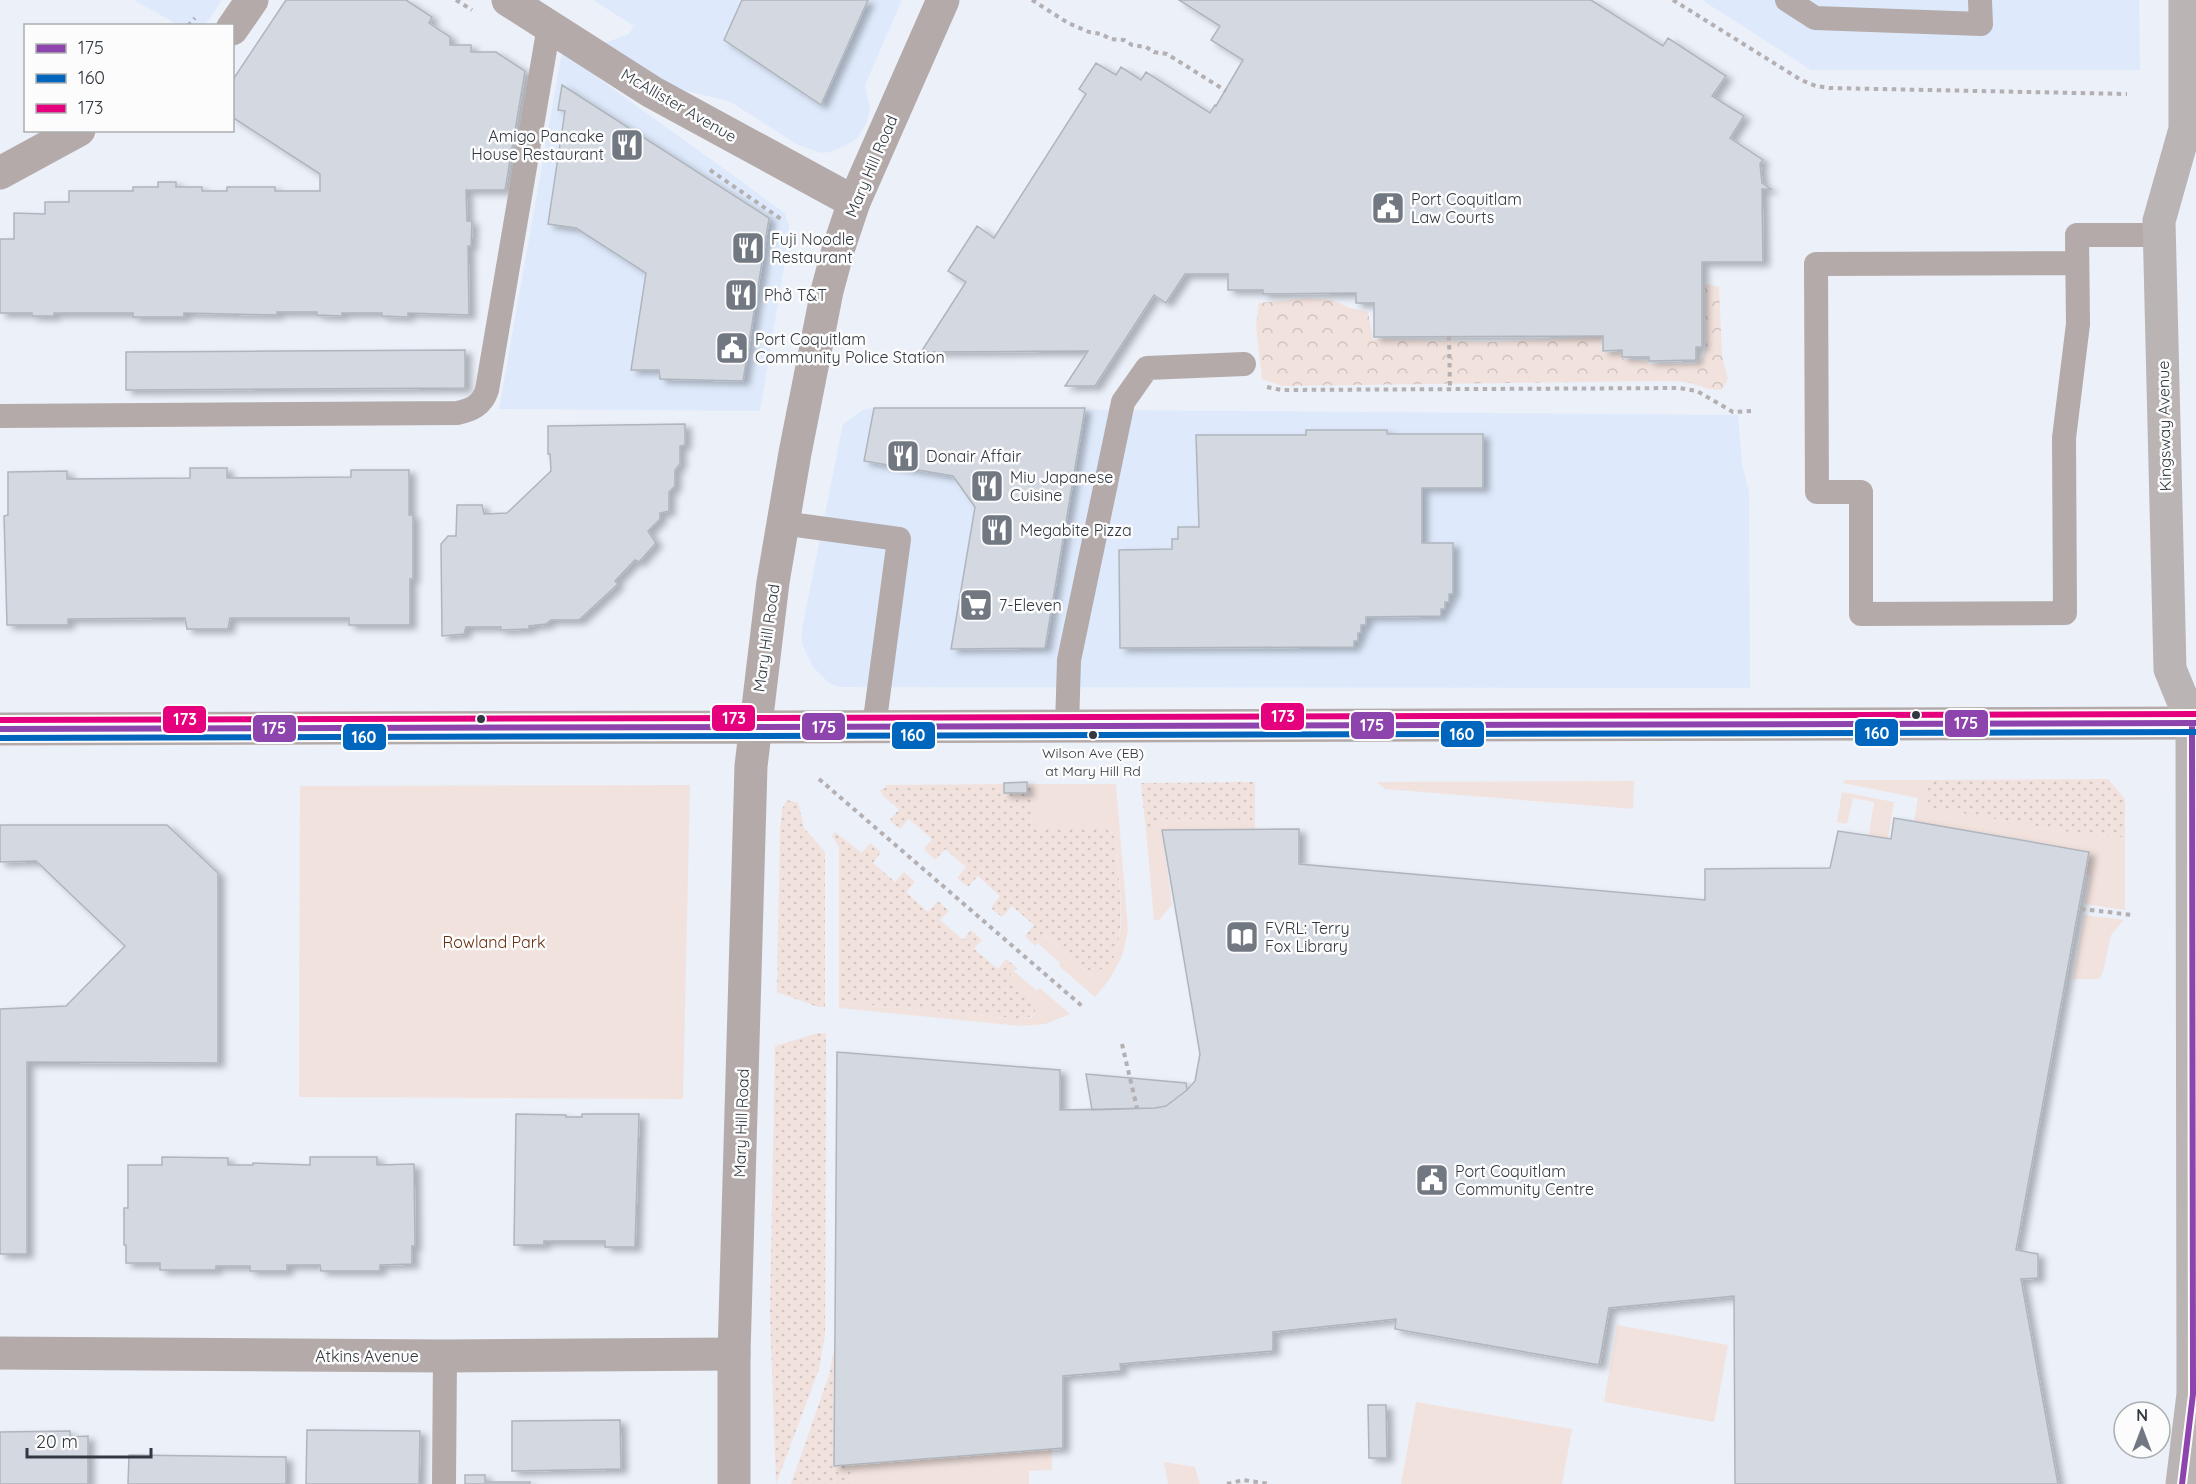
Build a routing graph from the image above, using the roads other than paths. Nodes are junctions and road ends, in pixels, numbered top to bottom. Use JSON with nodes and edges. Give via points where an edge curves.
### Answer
{"nodes":[{"id":1,"x":252,"y":0,"type":"edge"},
{"id":2,"x":508,"y":0,"type":"edge"},
{"id":3,"x":943,"y":0,"type":"edge"},
{"id":4,"x":1787,"y":0,"type":"edge"},
{"id":5,"x":1980,"y":0,"type":"edge"},
{"id":6,"x":2185,"y":0,"type":"edge"},
{"id":7,"x":234,"y":26,"type":"edge"},
{"id":8,"x":549,"y":26,"type":"junction"},
{"id":9,"x":2185,"y":129,"type":"junction"},
{"id":10,"x":75,"y":132,"type":"edge"},
{"id":11,"x":2196,"y":167,"type":"edge"},
{"id":12,"x":0,"y":172,"type":"edge"},
{"id":13,"x":854,"y":202,"type":"junction"},
{"id":14,"x":2160,"y":235,"type":"junction"},
{"id":15,"x":2077,"y":263,"type":"junction"},
{"id":16,"x":1244,"y":364,"type":"road end"},
{"id":17,"x":0,"y":416,"type":"edge"},
{"id":18,"x":782,"y":523,"type":"junction"},
{"id":19,"x":2194,"y":719,"type":"edge"},
{"id":20,"x":754,"y":727,"type":"junction"},
{"id":21,"x":874,"y":727,"type":"junction"},
{"id":22,"x":1067,"y":727,"type":"junction"},
{"id":23,"x":0,"y":729,"type":"edge"},
{"id":24,"x":0,"y":1353,"type":"edge"},
{"id":25,"x":734,"y":1354,"type":"junction"},
{"id":26,"x":445,"y":1356,"type":"junction"},
{"id":27,"x":2195,"y":1404,"type":"edge"},
{"id":28,"x":444,"y":1484,"type":"edge"},
{"id":29,"x":734,"y":1484,"type":"edge"},
{"id":30,"x":2182,"y":1484,"type":"edge"}],
"edges":[{"from":1,"to":7,"type":"street"},
{"from":2,"to":8,"type":"street","name":"McAllister Avenue"},
{"from":3,"to":13,"type":"street","name":"Mary Hill Road"},
{"from":4,"to":5,"type":"lane","via":[[1815,18],[1980,24]]},
{"from":6,"to":9,"type":"main road","name":"Kingsway Avenue"},
{"from":8,"to":13,"type":"street","name":"McAllister Avenue","via":[[652,92]]},
{"from":8,"to":17,"type":"lane","via":[[487,390],[477,406],[457,413]]},
{"from":9,"to":11,"type":"main road","name":"Kingsway Avenue"},
{"from":9,"to":14,"type":"main road","name":"Kingsway Avenue","via":[[2159,221]]},
{"from":10,"to":12,"type":"street"},
{"from":13,"to":18,"type":"street","name":"Mary Hill Road","via":[[827,291]]},
{"from":14,"to":15,"type":"lane","via":[[2078,236]]},
{"from":14,"to":19,"type":"main road","name":"Kingsway Avenue","via":[[2170,669]]},
{"from":15,"to":15,"type":"lane","via":[[1816,264],[1817,492],[1862,492],[1861,614],[2065,613],[2064,438],[2078,324]]},
{"from":16,"to":22,"type":"lane","via":[[1147,368],[1123,402],[1069,660]]},
{"from":18,"to":20,"type":"street","name":"Mary Hill Road"},
{"from":18,"to":21,"type":"lane","via":[[899,538]]},
{"from":19,"to":22,"type":"street"},
{"from":19,"to":27,"type":"main road","name":"Kingsway Avenue"},
{"from":20,"to":21,"type":"street"},
{"from":20,"to":23,"type":"street"},
{"from":20,"to":25,"type":"street","name":"Mary Hill Road"},
{"from":21,"to":22,"type":"street"},
{"from":24,"to":26,"type":"street","name":"Atkins Avenue"},
{"from":25,"to":26,"type":"street","name":"Atkins Avenue"},
{"from":25,"to":29,"type":"street","name":"Mary Hill Road"},
{"from":26,"to":28,"type":"lane"},
{"from":27,"to":30,"type":"main road","name":"Kingsway Avenue"}]}
